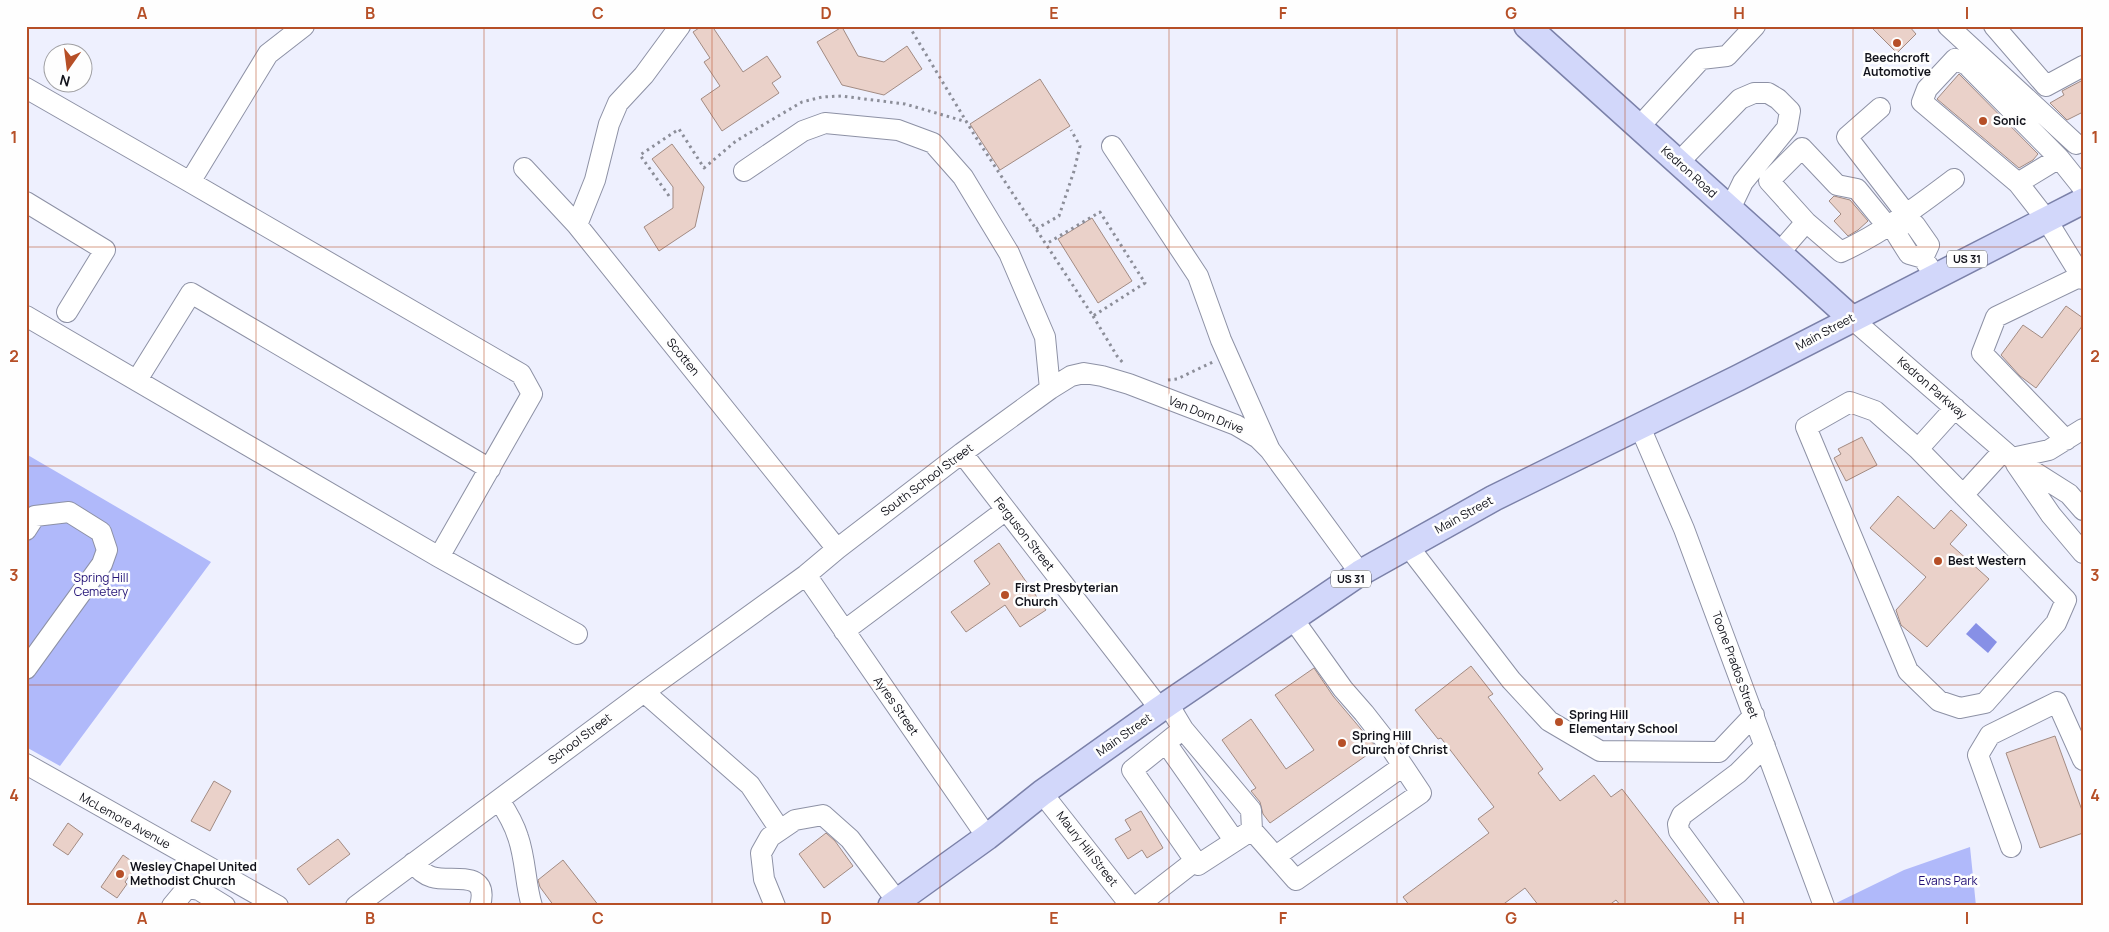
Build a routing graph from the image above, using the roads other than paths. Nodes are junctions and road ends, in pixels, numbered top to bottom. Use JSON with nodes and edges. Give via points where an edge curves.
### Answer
{"nodes":[{"id":1,"x":304,"y":26,"type":"edge"},
{"id":2,"x":680,"y":26,"type":"edge"},
{"id":3,"x":1527,"y":26,"type":"edge"},
{"id":4,"x":1755,"y":26,"type":"edge"},
{"id":5,"x":1994,"y":26,"type":"edge"},
{"id":6,"x":1952,"y":28,"type":"edge"},
{"id":7,"x":1962,"y":53,"type":"junction"},
{"id":8,"x":2083,"y":66,"type":"edge"},
{"id":9,"x":2046,"y":86,"type":"junction"},
{"id":10,"x":26,"y":88,"type":"edge"},
{"id":11,"x":1880,"y":108,"type":"dead end"},
{"id":12,"x":2036,"y":108,"type":"junction"},
{"id":13,"x":1639,"y":127,"type":"junction"},
{"id":14,"x":1112,"y":146,"type":"dead end"},
{"id":15,"x":2080,"y":146,"type":"edge"},
{"id":16,"x":2059,"y":158,"type":"junction"},
{"id":17,"x":1678,"y":163,"type":"junction"},
{"id":18,"x":524,"y":168,"type":"dead end"},
{"id":19,"x":744,"y":171,"type":"dead end"},
{"id":20,"x":1954,"y":179,"type":"dead end"},
{"id":21,"x":190,"y":182,"type":"junction"},
{"id":22,"x":2018,"y":183,"type":"junction"},
{"id":23,"x":2083,"y":188,"type":"edge"},
{"id":24,"x":2083,"y":200,"type":"edge"},
{"id":25,"x":26,"y":202,"type":"edge"},
{"id":26,"x":1730,"y":209,"type":"junction"},
{"id":27,"x":2046,"y":219,"type":"junction"},
{"id":28,"x":1898,"y":220,"type":"junction"},
{"id":29,"x":1806,"y":222,"type":"junction"},
{"id":30,"x":577,"y":225,"type":"junction"},
{"id":31,"x":1779,"y":253,"type":"junction"},
{"id":32,"x":1929,"y":267,"type":"junction"},
{"id":33,"x":2082,"y":278,"type":"edge"},
{"id":34,"x":67,"y":312,"type":"dead end"},
{"id":35,"x":26,"y":316,"type":"edge"},
{"id":36,"x":1852,"y":318,"type":"junction"},
{"id":37,"x":137,"y":380,"type":"junction"},
{"id":38,"x":1050,"y":389,"type":"junction"},
{"id":39,"x":1955,"y":408,"type":"junction"},
{"id":40,"x":1640,"y":427,"type":"junction"},
{"id":41,"x":2074,"y":434,"type":"edge"},
{"id":42,"x":1918,"y":449,"type":"junction"},
{"id":43,"x":1270,"y":450,"type":"junction"},
{"id":44,"x":962,"y":453,"type":"junction"},
{"id":45,"x":2008,"y":454,"type":"junction"},
{"id":46,"x":490,"y":469,"type":"junction"},
{"id":47,"x":1963,"y":495,"type":"junction"},
{"id":48,"x":1006,"y":510,"type":"junction"},
{"id":49,"x":2083,"y":510,"type":"edge"},
{"id":50,"x":26,"y":530,"type":"edge"},
{"id":51,"x":1408,"y":546,"type":"junction"},
{"id":52,"x":837,"y":549,"type":"junction"},
{"id":53,"x":2083,"y":553,"type":"edge"},
{"id":54,"x":439,"y":557,"type":"junction"},
{"id":55,"x":1360,"y":573,"type":"junction"},
{"id":56,"x":806,"y":575,"type":"junction"},
{"id":57,"x":1293,"y":619,"type":"junction"},
{"id":58,"x":844,"y":631,"type":"junction"},
{"id":59,"x":577,"y":634,"type":"dead end"},
{"id":60,"x":26,"y":669,"type":"edge"},
{"id":61,"x":644,"y":692,"type":"junction"},
{"id":62,"x":1164,"y":707,"type":"junction"},
{"id":63,"x":1754,"y":715,"type":"junction"},
{"id":64,"x":1184,"y":729,"type":"junction"},
{"id":65,"x":1166,"y":743,"type":"junction"},
{"id":66,"x":1765,"y":746,"type":"junction"},
{"id":67,"x":2083,"y":760,"type":"edge"},
{"id":68,"x":26,"y":764,"type":"edge"},
{"id":69,"x":1403,"y":766,"type":"junction"},
{"id":70,"x":1042,"y":793,"type":"junction"},
{"id":71,"x":499,"y":800,"type":"junction"},
{"id":72,"x":780,"y":830,"type":"junction"},
{"id":73,"x":1252,"y":830,"type":"junction"},
{"id":74,"x":987,"y":837,"type":"junction"},
{"id":75,"x":1234,"y":840,"type":"junction"},
{"id":76,"x":2010,"y":847,"type":"dead end"},
{"id":77,"x":1276,"y":856,"type":"junction"},
{"id":78,"x":1195,"y":861,"type":"junction"},
{"id":79,"x":413,"y":863,"type":"junction"},
{"id":80,"x":894,"y":903,"type":"edge"},
{"id":81,"x":172,"y":906,"type":"edge"},
{"id":82,"x":225,"y":906,"type":"edge"},
{"id":83,"x":278,"y":906,"type":"edge"},
{"id":84,"x":356,"y":906,"type":"edge"},
{"id":85,"x":480,"y":906,"type":"edge"},
{"id":86,"x":532,"y":906,"type":"edge"},
{"id":87,"x":775,"y":906,"type":"edge"},
{"id":88,"x":1131,"y":906,"type":"edge"},
{"id":89,"x":1136,"y":906,"type":"edge"},
{"id":90,"x":1734,"y":906,"type":"edge"},
{"id":91,"x":1824,"y":906,"type":"edge"}],
"edges":[{"from":1,"to":21,"type":"street","via":[[268,54]]},
{"from":2,"to":30,"type":"street","via":[[644,75],[618,103],[608,124],[595,180]]},
{"from":3,"to":13,"type":"main road","name":"Kedron Road"},
{"from":4,"to":13,"type":"street","via":[[1727,56],[1701,59]]},
{"from":5,"to":9,"type":"street"},
{"from":6,"to":7,"type":"street"},
{"from":7,"to":12,"type":"street"},
{"from":7,"to":16,"type":"street","via":[[1967,65]]},
{"from":7,"to":22,"type":"street","via":[[1927,89],[1922,102]]},
{"from":8,"to":9,"type":"street"},
{"from":9,"to":12,"type":"street","via":[[2047,100]]},
{"from":10,"to":21,"type":"street"},
{"from":11,"to":28,"type":"street","via":[[1847,137]]},
{"from":12,"to":15,"type":"street"},
{"from":13,"to":17,"type":"main road","name":"Kedron Road"},
{"from":14,"to":43,"type":"street","via":[[1198,276],[1221,340]]},
{"from":16,"to":22,"type":"street"},
{"from":16,"to":23,"type":"street"},
{"from":17,"to":26,"type":"main road","name":"Kedron Road"},
{"from":17,"to":26,"type":"street","via":[[1740,99],[1754,93],[1768,93],[1778,99],[1790,111],[1787,128],[1743,182]]},
{"from":18,"to":30,"type":"street","name":"Scotten"},
{"from":19,"to":38,"type":"street","via":[[803,131],[825,123],[898,130],[933,143],[963,177],[1009,253],[1045,337]]},
{"from":20,"to":28,"type":"street"},
{"from":21,"to":46,"type":"street","via":[[520,374],[532,394]]},
{"from":22,"to":27,"type":"street"},
{"from":24,"to":27,"type":"main road","name":"Main Street","number":"US 31"},
{"from":25,"to":34,"type":"street","via":[[105,250]]},
{"from":26,"to":31,"type":"main road","name":"Kedron Road"},
{"from":27,"to":32,"type":"main road","name":"Main Street","number":"US 31"},
{"from":27,"to":33,"type":"street"},
{"from":28,"to":29,"type":"street","via":[[1841,252]]},
{"from":28,"to":29,"type":"street","via":[[1858,189],[1837,185],[1802,148],[1769,181]]},
{"from":28,"to":32,"type":"street","via":[[1915,225],[1928,245]]},
{"from":29,"to":31,"type":"street"},
{"from":30,"to":52,"type":"street","name":"Scotten"},
{"from":31,"to":36,"type":"main road","name":"Kedron Road"},
{"from":32,"to":36,"type":"main road","name":"Main Street","number":"US 31"},
{"from":33,"to":41,"type":"street","via":[[1996,318],[1982,354]]},
{"from":35,"to":37,"type":"street"},
{"from":36,"to":39,"type":"street","name":"Kedron Parkway"},
{"from":36,"to":40,"type":"main road","name":"Main Street","number":"US 31"},
{"from":37,"to":46,"type":"street","via":[[191,293]]},
{"from":37,"to":54,"type":"street"},
{"from":38,"to":43,"type":"street","name":"Van Dorn Drive","via":[[1071,376],[1084,373],[1102,376],[1236,425],[1258,438]]},
{"from":38,"to":44,"type":"street","name":"South School Street"},
{"from":39,"to":42,"type":"street"},
{"from":39,"to":45,"type":"street","name":"Kedron Parkway"},
{"from":40,"to":51,"type":"main road","name":"Main Street","number":"US 31","via":[[1494,498]]},
{"from":40,"to":63,"type":"street","name":"Toone Prados Street","via":[[1684,529]]},
{"from":41,"to":45,"type":"street","via":[[2049,450]]},
{"from":42,"to":47,"type":"street"},
{"from":42,"to":47,"type":"street","via":[[1875,411],[1850,402],[1806,427],[1908,671],[1939,701],[1960,708],[1985,703],[2056,623],[2066,600]]},
{"from":43,"to":55,"type":"street","name":"Van Dorn Drive"},
{"from":44,"to":48,"type":"street","name":"Ferguson Street"},
{"from":44,"to":52,"type":"street","name":"South School Street"},
{"from":45,"to":47,"type":"street"},
{"from":45,"to":49,"type":"street","name":"Kedron Parkway","via":[[2069,494]]},
{"from":45,"to":53,"type":"street","name":"Kedron Parkway","via":[[2051,515]]},
{"from":46,"to":54,"type":"street"},
{"from":48,"to":58,"type":"street"},
{"from":48,"to":62,"type":"street","name":"Ferguson Street"},
{"from":50,"to":60,"type":"street","via":[[34,516],[68,512],[101,532],[107,550],[102,564]]},
{"from":51,"to":55,"type":"main road","name":"Main Street","number":"US 31"},
{"from":51,"to":63,"type":"street","via":[[1511,680],[1549,721],[1600,751],[1719,752]]},
{"from":52,"to":56,"type":"street","name":"South School Street"},
{"from":54,"to":59,"type":"street"},
{"from":55,"to":57,"type":"main road","name":"Main Street","number":"US 31"},
{"from":56,"to":58,"type":"street","name":"Ayres Street"},
{"from":56,"to":61,"type":"street","name":"School Street"},
{"from":57,"to":62,"type":"main road","name":"Main Street","number":"US 31"},
{"from":57,"to":69,"type":"street"},
{"from":58,"to":74,"type":"street","name":"Ayres Street"},
{"from":61,"to":71,"type":"street","name":"School Street"},
{"from":61,"to":72,"type":"street","via":[[750,785]]},
{"from":62,"to":64,"type":"street","name":"Ferguson Street"},
{"from":62,"to":70,"type":"main road","name":"Main Street","number":"US 31"},
{"from":63,"to":66,"type":"street","name":"Toone Prados Street"},
{"from":64,"to":65,"type":"street"},
{"from":64,"to":73,"type":"street","name":"Ferguson Street","via":[[1251,810]]},
{"from":65,"to":75,"type":"street"},
{"from":65,"to":78,"type":"street","via":[[1132,770]]},
{"from":66,"to":90,"type":"street","via":[[1738,774],[1682,815],[1678,824],[1679,831]]},
{"from":66,"to":91,"type":"street","name":"Toone Prados Street"},
{"from":67,"to":76,"type":"street","via":[[2057,702],[1990,735],[1978,755]]},
{"from":68,"to":83,"type":"street","name":"McLemore Avenue"},
{"from":69,"to":77,"type":"street"},
{"from":69,"to":77,"type":"street","via":[[1421,793],[1296,880]]},
{"from":70,"to":74,"type":"main road","name":"Main Street","number":"US 31"},
{"from":70,"to":88,"type":"street","name":"Maury Hill Street"},
{"from":71,"to":79,"type":"street","name":"School Street"},
{"from":71,"to":86,"type":"street","via":[[519,839]]},
{"from":72,"to":80,"type":"street","via":[[795,820],[823,815],[850,838]]},
{"from":72,"to":87,"type":"street","via":[[770,837],[761,852],[764,879]]},
{"from":73,"to":75,"type":"street"},
{"from":73,"to":77,"type":"street"},
{"from":74,"to":80,"type":"main road","name":"Main Street","number":"US 31"},
{"from":75,"to":78,"type":"street","via":[[1198,865]]},
{"from":78,"to":89,"type":"street"},
{"from":79,"to":84,"type":"street","name":"School Street"},
{"from":79,"to":85,"type":"street","via":[[432,877],[465,878],[478,884],[483,895]]},
{"from":81,"to":82,"type":"street","via":[[187,888],[199,890]]}]}
